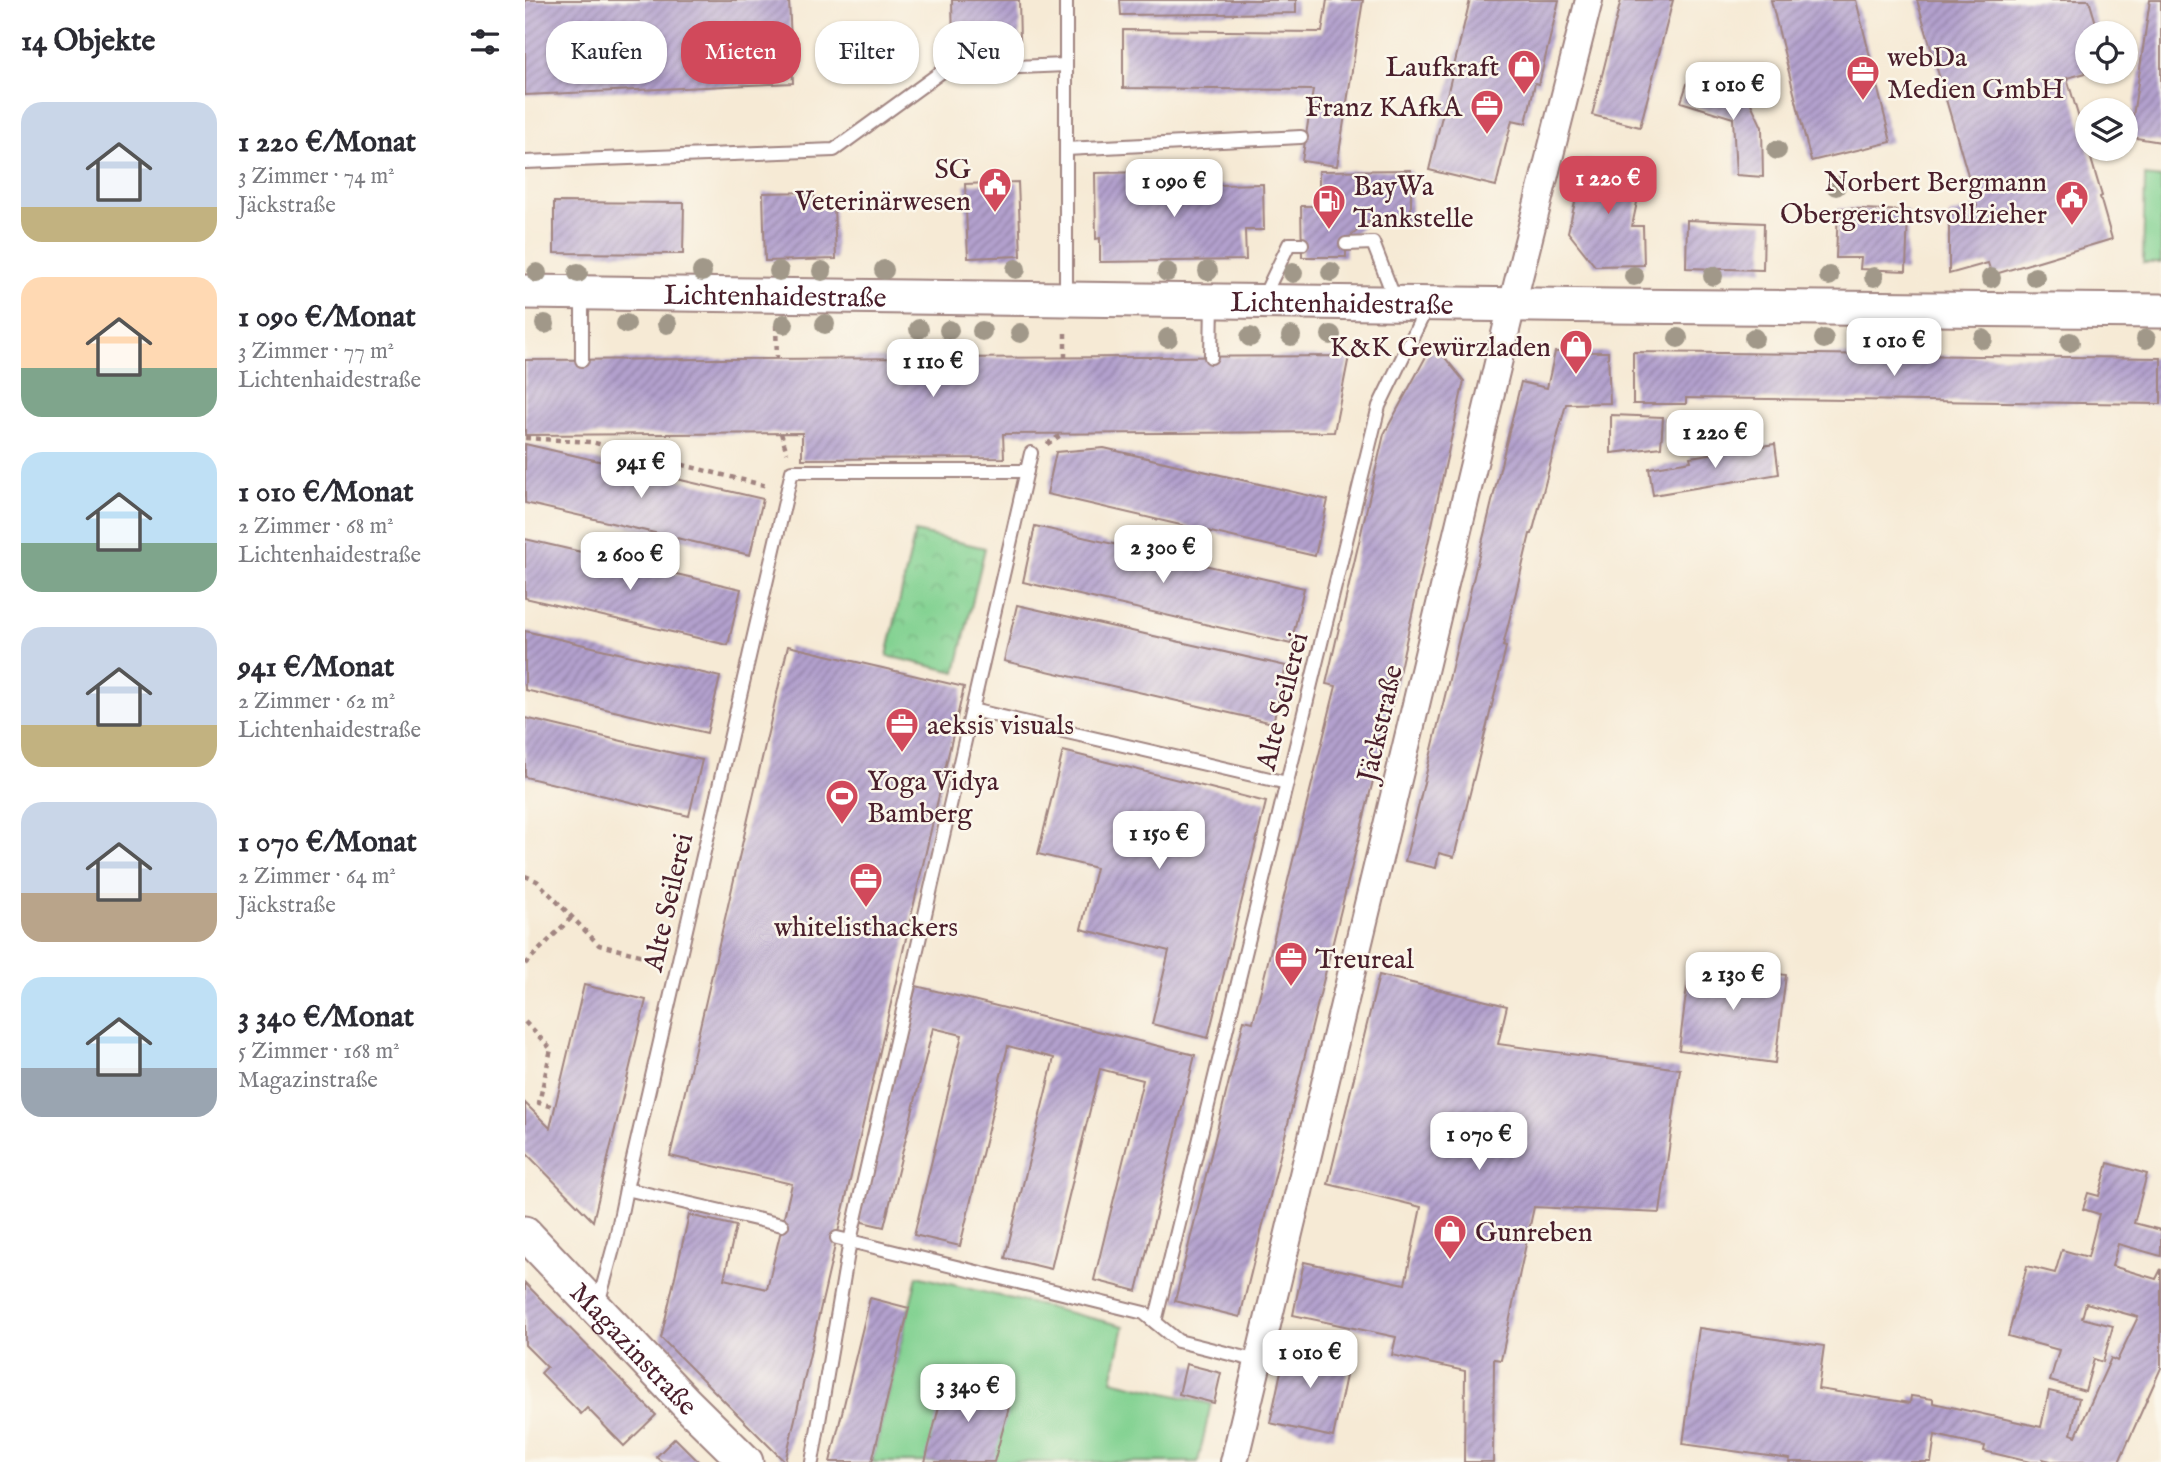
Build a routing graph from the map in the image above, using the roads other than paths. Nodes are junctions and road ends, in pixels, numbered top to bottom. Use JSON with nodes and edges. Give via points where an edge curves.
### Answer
{"nodes":[{"id":1,"x":1066,"y":0,"type":"edge"},
{"id":2,"x":1589,"y":0,"type":"edge"},
{"id":3,"x":1066,"y":65,"type":"junction"},
{"id":4,"x":1301,"y":136,"type":"dead end"},
{"id":5,"x":1066,"y":149,"type":"junction"},
{"id":6,"x":525,"y":162,"type":"edge"},
{"id":7,"x":1302,"y":244,"type":"dead end"},
{"id":8,"x":1346,"y":244,"type":"dead end"},
{"id":9,"x":525,"y":292,"type":"edge"},
{"id":10,"x":582,"y":293,"type":"junction"},
{"id":11,"x":1066,"y":299,"type":"junction"},
{"id":12,"x":1212,"y":301,"type":"junction"},
{"id":13,"x":1261,"y":302,"type":"junction"},
{"id":14,"x":1413,"y":304,"type":"junction"},
{"id":15,"x":1513,"y":305,"type":"junction"},
{"id":16,"x":2161,"y":311,"type":"edge"},
{"id":17,"x":1211,"y":357,"type":"dead end"},
{"id":18,"x":582,"y":360,"type":"dead end"},
{"id":19,"x":1031,"y":453,"type":"dead end"},
{"id":20,"x":1027,"y":471,"type":"junction"},
{"id":21,"x":972,"y":710,"type":"junction"},
{"id":22,"x":1287,"y":783,"type":"junction"},
{"id":23,"x":626,"y":1189,"type":"junction"},
{"id":24,"x":782,"y":1225,"type":"dead end"},
{"id":25,"x":525,"y":1233,"type":"edge"},
{"id":26,"x":843,"y":1239,"type":"junction"},
{"id":27,"x":597,"y":1308,"type":"junction"},
{"id":28,"x":1155,"y":1322,"type":"junction"},
{"id":29,"x":1258,"y":1361,"type":"junction"},
{"id":30,"x":746,"y":1462,"type":"edge"},
{"id":31,"x":812,"y":1462,"type":"edge"},
{"id":32,"x":1234,"y":1462,"type":"edge"}],
"edges":[{"from":1,"to":3,"type":"lane"},
{"from":2,"to":15,"type":"street","name":"Jäckstraße"},
{"from":3,"to":5,"type":"lane"},
{"from":3,"to":6,"type":"lane","via":[[944,70],[834,150]]},
{"from":4,"to":5,"type":"lane"},
{"from":5,"to":11,"type":"lane"},
{"from":7,"to":13,"type":"lane","via":[[1289,244]]},
{"from":8,"to":14,"type":"lane","via":[[1373,243]]},
{"from":9,"to":10,"type":"street","name":"Lichtenhaidestraße"},
{"from":10,"to":11,"type":"street","name":"Lichtenhaidestraße"},
{"from":10,"to":18,"type":"lane"},
{"from":11,"to":12,"type":"street","name":"Lichtenhaidestraße"},
{"from":12,"to":13,"type":"street","name":"Lichtenhaidestraße"},
{"from":12,"to":17,"type":"lane"},
{"from":13,"to":14,"type":"street","name":"Lichtenhaidestraße"},
{"from":14,"to":15,"type":"street","name":"Lichtenhaidestraße"},
{"from":14,"to":22,"type":"lane","name":"Alte Seilerei","via":[[1379,406]]},
{"from":15,"to":16,"type":"street","name":"Lichtenhaidestraße"},
{"from":15,"to":29,"type":"street","name":"Jäckstraße"},
{"from":19,"to":20,"type":"lane"},
{"from":20,"to":21,"type":"lane"},
{"from":20,"to":23,"type":"lane","name":"Alte Seilerei","via":[[792,471]]},
{"from":21,"to":22,"type":"lane"},
{"from":21,"to":26,"type":"lane"},
{"from":22,"to":28,"type":"lane","name":"Alte Seilerei"},
{"from":23,"to":24,"type":"lane"},
{"from":23,"to":27,"type":"lane","name":"Alte Seilerei"},
{"from":25,"to":27,"type":"street","name":"Magazinstraße"},
{"from":26,"to":28,"type":"lane","via":[[1144,1313]]},
{"from":26,"to":31,"type":"lane"},
{"from":27,"to":30,"type":"street","name":"Magazinstraße"},
{"from":28,"to":29,"type":"lane","via":[[1178,1341]]},
{"from":29,"to":32,"type":"street","name":"Jäckstraße"}]}
